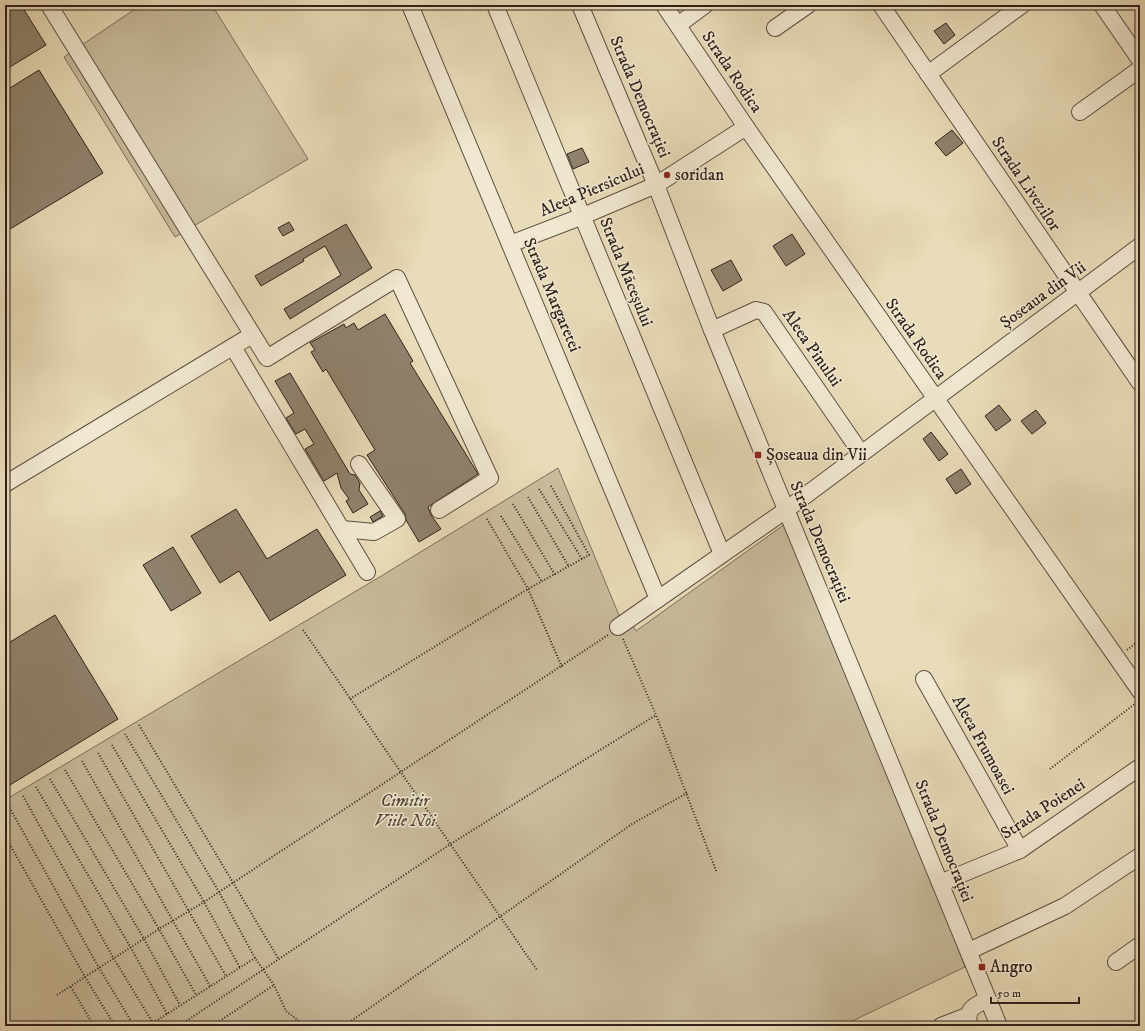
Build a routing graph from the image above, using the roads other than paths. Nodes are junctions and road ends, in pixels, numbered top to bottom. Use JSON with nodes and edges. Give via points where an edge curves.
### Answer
{"nodes":[{"id":1,"x":49,"y":5,"type":"edge"},
{"id":2,"x":410,"y":5,"type":"edge"},
{"id":3,"x":495,"y":5,"type":"edge"},
{"id":4,"x":580,"y":5,"type":"edge"},
{"id":5,"x":664,"y":5,"type":"edge"},
{"id":6,"x":705,"y":5,"type":"edge"},
{"id":7,"x":808,"y":5,"type":"edge"},
{"id":8,"x":881,"y":5,"type":"edge"},
{"id":9,"x":1022,"y":5,"type":"edge"},
{"id":10,"x":1102,"y":5,"type":"edge"},
{"id":11,"x":678,"y":25,"type":"junction"},
{"id":12,"x":775,"y":28,"type":"dead end"},
{"id":13,"x":1140,"y":61,"type":"edge"},
{"id":14,"x":928,"y":74,"type":"junction"},
{"id":15,"x":1080,"y":112,"type":"dead end"},
{"id":16,"x":746,"y":127,"type":"junction"},
{"id":17,"x":656,"y":185,"type":"junction"},
{"id":18,"x":583,"y":216,"type":"junction"},
{"id":19,"x":510,"y":244,"type":"junction"},
{"id":20,"x":1140,"y":246,"type":"edge"},
{"id":21,"x":1077,"y":293,"type":"junction"},
{"id":22,"x":712,"y":330,"type":"junction"},
{"id":23,"x":252,"y":335,"type":"junction"},
{"id":24,"x":232,"y":347,"type":"junction"},
{"id":25,"x":1140,"y":383,"type":"edge"},
{"id":26,"x":935,"y":398,"type":"junction"},
{"id":27,"x":861,"y":453,"type":"junction"},
{"id":28,"x":359,"y":464,"type":"dead end"},
{"id":29,"x":5,"y":484,"type":"edge"},
{"id":30,"x":439,"y":510,"type":"dead end"},
{"id":31,"x":786,"y":510,"type":"junction"},
{"id":32,"x":342,"y":529,"type":"junction"},
{"id":33,"x":722,"y":554,"type":"junction"},
{"id":34,"x":368,"y":572,"type":"dead end"},
{"id":35,"x":658,"y":599,"type":"junction"},
{"id":36,"x":618,"y":627,"type":"road end"},
{"id":37,"x":924,"y":679,"type":"dead end"},
{"id":38,"x":1139,"y":691,"type":"edge"},
{"id":39,"x":1140,"y":766,"type":"edge"},
{"id":40,"x":1020,"y":850,"type":"junction"},
{"id":41,"x":1140,"y":856,"type":"edge"},
{"id":42,"x":940,"y":883,"type":"junction"},
{"id":43,"x":1140,"y":945,"type":"edge"},
{"id":44,"x":969,"y":951,"type":"junction"},
{"id":45,"x":1116,"y":962,"type":"dead end"},
{"id":46,"x":988,"y":999,"type":"junction"},
{"id":47,"x":968,"y":1021,"type":"edge"},
{"id":48,"x":940,"y":1026,"type":"edge"},
{"id":49,"x":999,"y":1026,"type":"edge"}],
"edges":[{"from":1,"to":23,"type":"street"},
{"from":2,"to":19,"type":"street","name":"Strada Margaretei"},
{"from":3,"to":18,"type":"street","name":"Strada Măceșului"},
{"from":4,"to":17,"type":"street","name":"Strada Democrației"},
{"from":5,"to":11,"type":"street","name":"Strada Rodica"},
{"from":6,"to":11,"type":"street"},
{"from":7,"to":12,"type":"street"},
{"from":8,"to":14,"type":"street","name":"Strada Livezilor"},
{"from":9,"to":14,"type":"street"},
{"from":10,"to":13,"type":"street"},
{"from":11,"to":16,"type":"street","name":"Strada Rodica"},
{"from":13,"to":15,"type":"street"},
{"from":14,"to":21,"type":"street","name":"Strada Livezilor"},
{"from":16,"to":17,"type":"street","name":"Aleea Piersicului"},
{"from":16,"to":26,"type":"street","name":"Strada Rodica"},
{"from":17,"to":18,"type":"street","name":"Aleea Piersicului"},
{"from":17,"to":22,"type":"street","name":"Strada Democrației"},
{"from":18,"to":19,"type":"street","name":"Aleea Piersicului"},
{"from":18,"to":33,"type":"street","name":"Strada Măceșului"},
{"from":19,"to":35,"type":"street","name":"Strada Margaretei"},
{"from":20,"to":21,"type":"street","name":"Șoseaua din Vii"},
{"from":21,"to":25,"type":"street","name":"Strada Livezilor"},
{"from":21,"to":26,"type":"street","name":"Șoseaua din Vii"},
{"from":22,"to":27,"type":"street","name":"Aleea Pinului","via":[[756,310],[764,312]]},
{"from":22,"to":31,"type":"street","name":"Strada Democrației"},
{"from":23,"to":24,"type":"street"},
{"from":23,"to":30,"type":"street","via":[[267,358],[397,278],[490,478]]},
{"from":24,"to":29,"type":"street"},
{"from":24,"to":32,"type":"street"},
{"from":26,"to":27,"type":"street","name":"Șoseaua din Vii"},
{"from":26,"to":38,"type":"street","name":"Strada Rodica"},
{"from":27,"to":31,"type":"street","name":"Șoseaua din Vii"},
{"from":28,"to":32,"type":"street","via":[[397,519],[374,532]]},
{"from":31,"to":33,"type":"street","name":"Șoseaua din Vii"},
{"from":31,"to":42,"type":"street","name":"Strada Democrației"},
{"from":32,"to":34,"type":"street"},
{"from":33,"to":35,"type":"street","name":"Șoseaua din Vii"},
{"from":35,"to":36,"type":"street","name":"Șoseaua din Vii"},
{"from":37,"to":40,"type":"street","name":"Aleea Frumoasei"},
{"from":39,"to":40,"type":"street","name":"Strada Poienei"},
{"from":40,"to":42,"type":"street","name":"Strada Poienei"},
{"from":41,"to":44,"type":"street","via":[[1066,906]]},
{"from":42,"to":44,"type":"street","name":"Strada Democrației"},
{"from":43,"to":45,"type":"street"},
{"from":44,"to":46,"type":"street","name":"Strada Democrației"},
{"from":46,"to":47,"type":"street","via":[[972,1007]]},
{"from":46,"to":49,"type":"street","name":"Strada Democrației"},
{"from":47,"to":48,"type":"street"}]}
